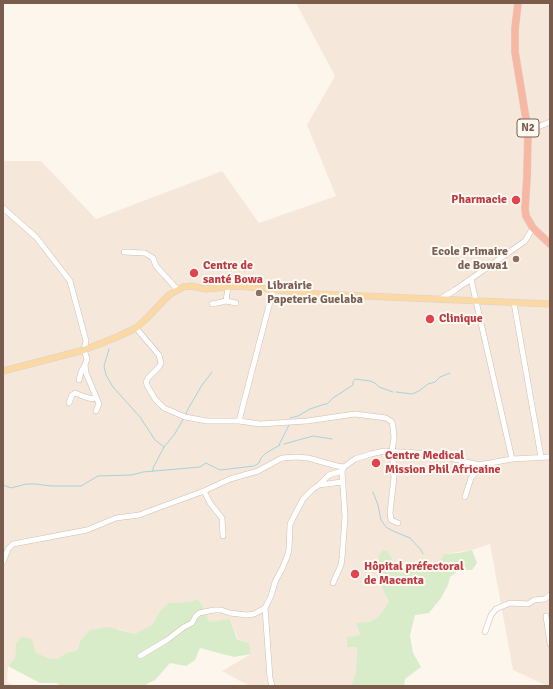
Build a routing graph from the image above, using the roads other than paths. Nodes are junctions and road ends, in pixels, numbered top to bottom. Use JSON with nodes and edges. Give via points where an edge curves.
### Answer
{"nodes":[{"id":1,"x":518,"y":3,"type":"edge"},
{"id":2,"x":550,"y":122,"type":"edge"},
{"id":3,"x":528,"y":131,"type":"junction"},
{"id":4,"x":3,"y":208,"type":"edge"},
{"id":5,"x":533,"y":228,"type":"junction"},
{"id":6,"x":550,"y":244,"type":"edge"},
{"id":7,"x":124,"y":252,"type":"dead end"},
{"id":8,"x":470,"y":279,"type":"junction"},
{"id":9,"x":228,"y":287,"type":"junction"},
{"id":10,"x":177,"y":289,"type":"junction"},
{"id":11,"x":273,"y":290,"type":"junction"},
{"id":12,"x":440,"y":299,"type":"junction"},
{"id":13,"x":226,"y":301,"type":"junction"},
{"id":14,"x":475,"y":301,"type":"junction"},
{"id":15,"x":236,"y":303,"type":"dead end"},
{"id":16,"x":514,"y":303,"type":"junction"},
{"id":17,"x":212,"y":304,"type":"dead end"},
{"id":18,"x":550,"y":304,"type":"edge"},
{"id":19,"x":136,"y":328,"type":"junction"},
{"id":20,"x":84,"y":350,"type":"junction"},
{"id":21,"x":85,"y":365,"type":"junction"},
{"id":22,"x":3,"y":371,"type":"edge"},
{"id":23,"x":79,"y":380,"type":"dead end"},
{"id":24,"x":96,"y":397,"type":"junction"},
{"id":25,"x":69,"y":403,"type":"dead end"},
{"id":26,"x":96,"y":411,"type":"dead end"},
{"id":27,"x":240,"y":421,"type":"junction"},
{"id":28,"x":393,"y":451,"type":"junction"},
{"id":29,"x":541,"y":457,"type":"junction"},
{"id":30,"x":550,"y":457,"type":"edge"},
{"id":31,"x":512,"y":459,"type":"junction"},
{"id":32,"x":479,"y":465,"type":"junction"},
{"id":33,"x":343,"y":469,"type":"junction"},
{"id":34,"x":342,"y":482,"type":"junction"},
{"id":35,"x":319,"y":485,"type":"junction"},
{"id":36,"x":204,"y":491,"type":"junction"},
{"id":37,"x":465,"y":497,"type":"dead end"},
{"id":38,"x":398,"y":523,"type":"dead end"},
{"id":39,"x":223,"y":536,"type":"dead end"},
{"id":40,"x":3,"y":562,"type":"edge"},
{"id":41,"x":333,"y":583,"type":"dead end"},
{"id":42,"x":550,"y":595,"type":"edge"},
{"id":43,"x":265,"y":608,"type":"junction"},
{"id":44,"x":546,"y":616,"type":"dead end"},
{"id":45,"x":485,"y":632,"type":"dead end"},
{"id":46,"x":550,"y":644,"type":"edge"},
{"id":47,"x":140,"y":656,"type":"dead end"},
{"id":48,"x":272,"y":686,"type":"edge"}],
"edges":[{"from":1,"to":3,"type":"highway","number":"N2","via":[[515,52]]},
{"from":2,"to":3,"type":"street"},
{"from":3,"to":5,"type":"highway","number":"N2","via":[[525,208],[526,216]]},
{"from":4,"to":20,"type":"street","via":[[36,237],[70,281],[86,341]]},
{"from":5,"to":6,"type":"highway","number":"N2"},
{"from":5,"to":8,"type":"street","via":[[525,241]]},
{"from":7,"to":10,"type":"street","via":[[145,253],[153,258],[156,266]]},
{"from":8,"to":12,"type":"street"},
{"from":8,"to":14,"type":"street"},
{"from":9,"to":10,"type":"main road","via":[[205,289],[192,286]]},
{"from":9,"to":11,"type":"main road"},
{"from":9,"to":13,"type":"street"},
{"from":10,"to":19,"type":"main road"},
{"from":11,"to":12,"type":"main road"},
{"from":11,"to":27,"type":"street"},
{"from":12,"to":14,"type":"main road"},
{"from":13,"to":15,"type":"street"},
{"from":13,"to":17,"type":"street"},
{"from":14,"to":16,"type":"main road"},
{"from":14,"to":31,"type":"street"},
{"from":16,"to":18,"type":"main road"},
{"from":16,"to":29,"type":"street"},
{"from":19,"to":20,"type":"main road"},
{"from":19,"to":27,"type":"street","via":[[159,355],[159,367],[146,382],[155,399],[164,408],[185,417],[207,421]]},
{"from":20,"to":21,"type":"street","via":[[87,359]]},
{"from":20,"to":22,"type":"main road"},
{"from":21,"to":23,"type":"street"},
{"from":21,"to":24,"type":"street"},
{"from":24,"to":25,"type":"street","via":[[85,398],[75,393]]},
{"from":24,"to":26,"type":"street","via":[[99,404]]},
{"from":27,"to":28,"type":"street","via":[[280,423],[354,414],[386,418],[392,422]]},
{"from":28,"to":32,"type":"street","via":[[434,454]]},
{"from":28,"to":33,"type":"street","via":[[361,457]]},
{"from":28,"to":38,"type":"street","via":[[394,477],[390,518]]},
{"from":29,"to":30,"type":"street"},
{"from":29,"to":31,"type":"street"},
{"from":31,"to":32,"type":"street"},
{"from":32,"to":37,"type":"street","via":[[471,478]]},
{"from":33,"to":34,"type":"street"},
{"from":33,"to":35,"type":"street","via":[[329,475]]},
{"from":33,"to":36,"type":"street","via":[[308,458],[282,458],[258,471],[230,479]]},
{"from":34,"to":35,"type":"street"},
{"from":34,"to":41,"type":"street","via":[[345,518],[342,558]]},
{"from":35,"to":43,"type":"street","via":[[303,499],[290,524],[287,557]]},
{"from":36,"to":39,"type":"street","via":[[222,518]]},
{"from":36,"to":40,"type":"street","via":[[158,509],[116,518],[87,530],[13,544]]},
{"from":42,"to":45,"type":"street","via":[[528,604],[510,603],[496,609]]},
{"from":43,"to":47,"type":"street","via":[[247,615],[221,610],[199,613],[192,623]]},
{"from":43,"to":48,"type":"street"},
{"from":44,"to":46,"type":"street"}]}
